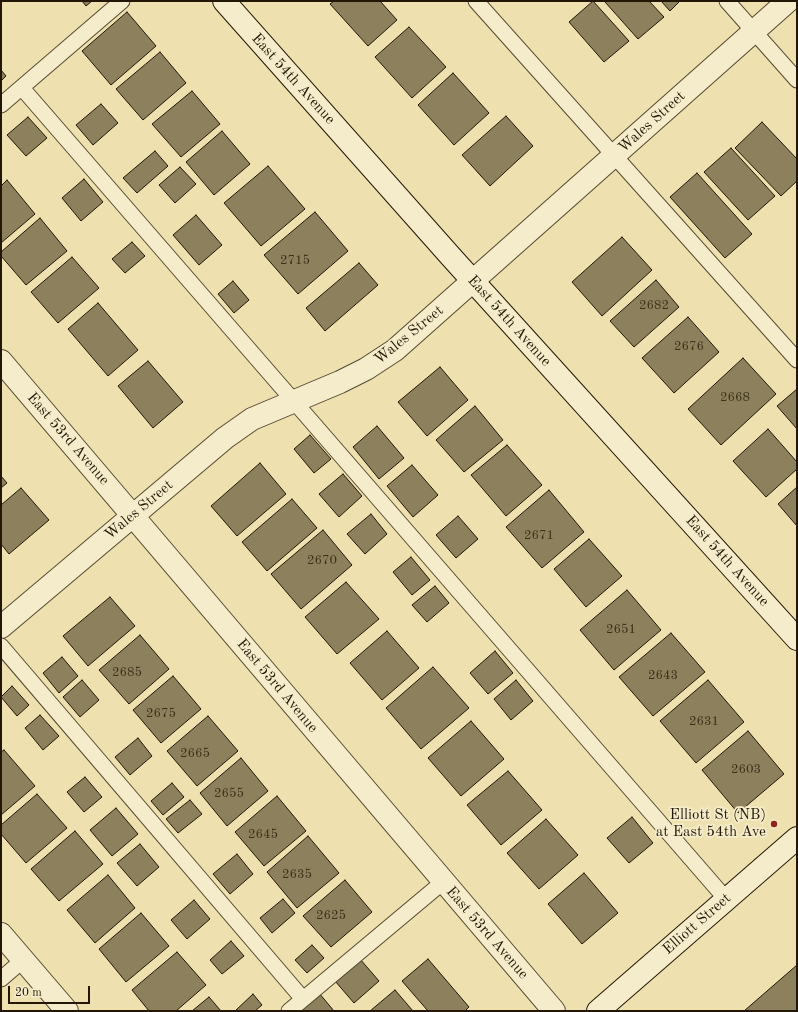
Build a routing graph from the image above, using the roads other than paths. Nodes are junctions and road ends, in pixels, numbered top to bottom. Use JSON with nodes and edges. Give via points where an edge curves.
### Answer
{"nodes":[{"id":1,"x":122,"y":1,"type":"edge"},
{"id":2,"x":224,"y":1,"type":"edge"},
{"id":3,"x":727,"y":1,"type":"edge"},
{"id":4,"x":788,"y":1,"type":"edge"},
{"id":5,"x":479,"y":2,"type":"edge"},
{"id":6,"x":754,"y":31,"type":"junction"},
{"id":7,"x":797,"y":80,"type":"edge"},
{"id":8,"x":22,"y":88,"type":"junction"},
{"id":9,"x":1,"y":105,"type":"edge"},
{"id":10,"x":616,"y":155,"type":"junction"},
{"id":11,"x":473,"y":281,"type":"junction"},
{"id":12,"x":797,"y":360,"type":"edge"},
{"id":13,"x":1,"y":361,"type":"edge"},
{"id":14,"x":294,"y":401,"type":"junction"},
{"id":15,"x":133,"y":516,"type":"junction"},
{"id":16,"x":1,"y":627,"type":"edge"},
{"id":17,"x":797,"y":639,"type":"edge"},
{"id":18,"x":1,"y":646,"type":"edge"},
{"id":19,"x":797,"y":838,"type":"edge"},
{"id":20,"x":443,"y":882,"type":"junction"},
{"id":21,"x":726,"y":899,"type":"junction"},
{"id":22,"x":1,"y":934,"type":"edge"},
{"id":23,"x":23,"y":960,"type":"junction"},
{"id":24,"x":1,"y":979,"type":"edge"},
{"id":25,"x":304,"y":999,"type":"junction"},
{"id":26,"x":67,"y":1011,"type":"edge"},
{"id":27,"x":289,"y":1011,"type":"edge"},
{"id":28,"x":554,"y":1011,"type":"edge"},
{"id":29,"x":598,"y":1011,"type":"edge"}],
"edges":[{"from":1,"to":8,"type":"lane"},
{"from":2,"to":11,"type":"street","name":"East 54th Avenue"},
{"from":3,"to":6,"type":"lane"},
{"from":4,"to":6,"type":"street","name":"Wales Street"},
{"from":5,"to":10,"type":"lane"},
{"from":6,"to":7,"type":"lane"},
{"from":6,"to":10,"type":"street","name":"Wales Street"},
{"from":8,"to":9,"type":"lane"},
{"from":8,"to":14,"type":"lane"},
{"from":10,"to":11,"type":"street","name":"Wales Street"},
{"from":10,"to":12,"type":"lane"},
{"from":11,"to":14,"type":"street","name":"Wales Street","via":[[390,354],[366,369]]},
{"from":11,"to":17,"type":"street","name":"East 54th Avenue"},
{"from":13,"to":15,"type":"street","name":"East 53rd Avenue"},
{"from":14,"to":15,"type":"street","name":"Wales Street","via":[[252,418]]},
{"from":14,"to":21,"type":"lane"},
{"from":15,"to":16,"type":"street","name":"Wales Street"},
{"from":15,"to":20,"type":"street","name":"East 53rd Avenue"},
{"from":18,"to":25,"type":"lane"},
{"from":19,"to":21,"type":"street","name":"Elliott Street"},
{"from":20,"to":25,"type":"lane"},
{"from":20,"to":28,"type":"street","name":"East 53rd Avenue"},
{"from":21,"to":29,"type":"street","name":"Elliott Street"},
{"from":22,"to":23,"type":"street"},
{"from":23,"to":24,"type":"lane"},
{"from":23,"to":26,"type":"street"},
{"from":25,"to":27,"type":"lane"}]}
